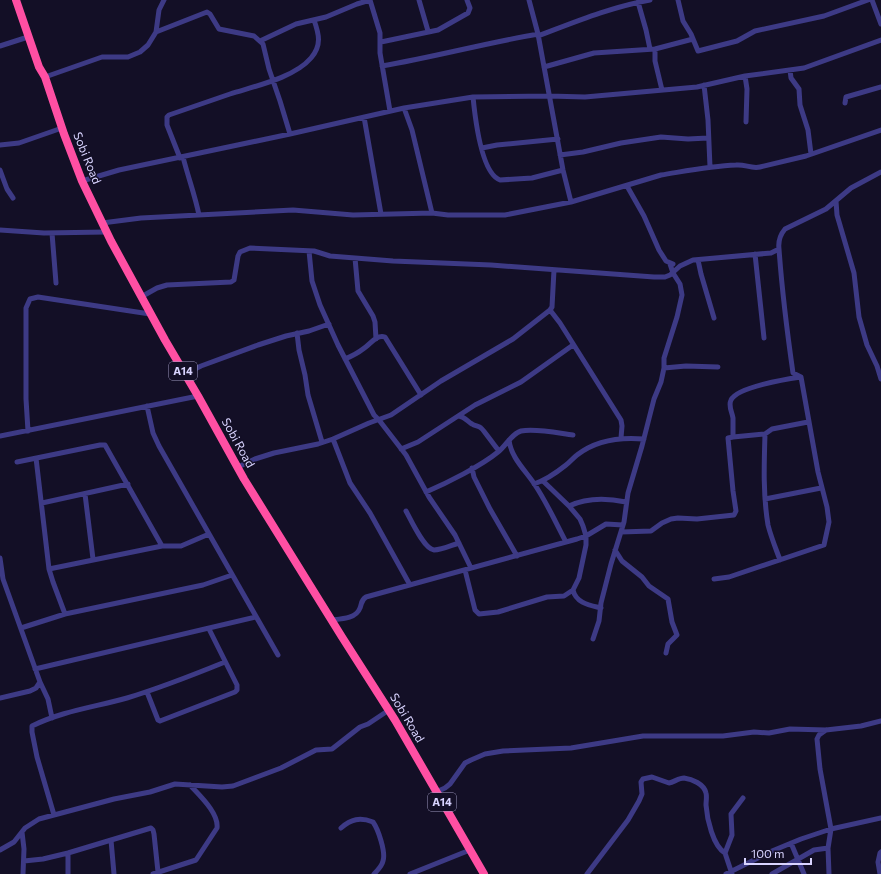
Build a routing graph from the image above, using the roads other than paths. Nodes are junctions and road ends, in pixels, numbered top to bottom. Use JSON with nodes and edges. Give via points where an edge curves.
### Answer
{"nodes":[{"id":1,"x":16,"y":0,"type":"edge"},
{"id":2,"x":164,"y":0,"type":"edge"},
{"id":3,"x":418,"y":0,"type":"edge"},
{"id":4,"x":467,"y":0,"type":"edge"},
{"id":5,"x":529,"y":0,"type":"edge"},
{"id":6,"x":650,"y":0,"type":"edge"},
{"id":7,"x":678,"y":0,"type":"edge"},
{"id":8,"x":868,"y":0,"type":"edge"},
{"id":9,"x":872,"y":0,"type":"edge"},
{"id":10,"x":638,"y":2,"type":"junction"},
{"id":11,"x":314,"y":20,"type":"junction"},
{"id":12,"x":881,"y":24,"type":"edge"},
{"id":13,"x":428,"y":31,"type":"junction"},
{"id":14,"x":156,"y":32,"type":"junction"},
{"id":15,"x":538,"y":35,"type":"junction"},
{"id":16,"x":28,"y":36,"type":"junction"},
{"id":17,"x":693,"y":39,"type":"junction"},
{"id":18,"x":881,"y":40,"type":"edge"},
{"id":19,"x":260,"y":41,"type":"junction"},
{"id":20,"x":381,"y":42,"type":"junction"},
{"id":21,"x":0,"y":46,"type":"edge"},
{"id":22,"x":652,"y":49,"type":"junction"},
{"id":23,"x":382,"y":66,"type":"junction"},
{"id":24,"x":544,"y":67,"type":"junction"},
{"id":25,"x":790,"y":70,"type":"junction"},
{"id":26,"x":745,"y":76,"type":"junction"},
{"id":27,"x":45,"y":77,"type":"junction"},
{"id":28,"x":273,"y":80,"type":"junction"},
{"id":29,"x":704,"y":85,"type":"junction"},
{"id":30,"x":881,"y":87,"type":"edge"},
{"id":31,"x":662,"y":90,"type":"junction"},
{"id":32,"x":549,"y":96,"type":"junction"},
{"id":33,"x":473,"y":98,"type":"junction"},
{"id":34,"x":845,"y":103,"type":"dead end"},
{"id":35,"x":404,"y":108,"type":"junction"},
{"id":36,"x":390,"y":111,"type":"junction"},
{"id":37,"x":364,"y":117,"type":"junction"},
{"id":38,"x":746,"y":122,"type":"dead end"},
{"id":39,"x":62,"y":128,"type":"junction"},
{"id":40,"x":881,"y":130,"type":"edge"},
{"id":41,"x":290,"y":134,"type":"junction"},
{"id":42,"x":708,"y":138,"type":"junction"},
{"id":43,"x":558,"y":139,"type":"junction"},
{"id":44,"x":0,"y":145,"type":"edge"},
{"id":45,"x":482,"y":148,"type":"junction"},
{"id":46,"x":560,"y":154,"type":"junction"},
{"id":47,"x":811,"y":154,"type":"junction"},
{"id":48,"x":181,"y":157,"type":"junction"},
{"id":49,"x":710,"y":167,"type":"junction"},
{"id":50,"x":0,"y":170,"type":"edge"},
{"id":51,"x":563,"y":170,"type":"junction"},
{"id":52,"x":881,"y":172,"type":"edge"},
{"id":53,"x":82,"y":181,"type":"junction"},
{"id":54,"x":627,"y":186,"type":"junction"},
{"id":55,"x":13,"y":198,"type":"dead end"},
{"id":56,"x":836,"y":201,"type":"junction"},
{"id":57,"x":571,"y":202,"type":"junction"},
{"id":58,"x":826,"y":209,"type":"junction"},
{"id":59,"x":432,"y":213,"type":"junction"},
{"id":60,"x":381,"y":214,"type":"junction"},
{"id":61,"x":199,"y":215,"type":"junction"},
{"id":62,"x":837,"y":215,"type":"junction"},
{"id":63,"x":102,"y":223,"type":"junction"},
{"id":64,"x":0,"y":230,"type":"edge"},
{"id":65,"x":106,"y":232,"type":"junction"},
{"id":66,"x":52,"y":233,"type":"junction"},
{"id":67,"x":778,"y":249,"type":"junction"},
{"id":68,"x":309,"y":251,"type":"junction"},
{"id":69,"x":771,"y":253,"type":"junction"},
{"id":70,"x":755,"y":254,"type":"junction"},
{"id":71,"x":355,"y":258,"type":"junction"},
{"id":72,"x":698,"y":260,"type":"junction"},
{"id":73,"x":780,"y":261,"type":"junction"},
{"id":74,"x":670,"y":264,"type":"junction"},
{"id":75,"x":680,"y":266,"type":"junction"},
{"id":76,"x":554,"y":270,"type":"junction"},
{"id":77,"x":673,"y":272,"type":"junction"},
{"id":78,"x":56,"y":283,"type":"dead end"},
{"id":79,"x":141,"y":297,"type":"junction"},
{"id":80,"x":550,"y":310,"type":"junction"},
{"id":81,"x":150,"y":314,"type":"junction"},
{"id":82,"x":714,"y":318,"type":"dead end"},
{"id":83,"x":329,"y":324,"type":"junction"},
{"id":84,"x":297,"y":333,"type":"junction"},
{"id":85,"x":764,"y":338,"type":"dead end"},
{"id":86,"x":376,"y":339,"type":"junction"},
{"id":87,"x":573,"y":345,"type":"junction"},
{"id":88,"x":345,"y":359,"type":"junction"},
{"id":89,"x":718,"y":366,"type":"dead end"},
{"id":90,"x":664,"y":368,"type":"junction"},
{"id":91,"x":185,"y":374,"type":"junction"},
{"id":92,"x":801,"y":377,"type":"junction"},
{"id":93,"x":881,"y":379,"type":"edge"},
{"id":94,"x":421,"y":395,"type":"junction"},
{"id":95,"x":198,"y":396,"type":"junction"},
{"id":96,"x":147,"y":406,"type":"junction"},
{"id":97,"x":459,"y":416,"type":"junction"},
{"id":98,"x":379,"y":420,"type":"junction"},
{"id":99,"x":808,"y":422,"type":"junction"},
{"id":100,"x":28,"y":430,"type":"junction"},
{"id":101,"x":764,"y":434,"type":"junction"},
{"id":102,"x":573,"y":435,"type":"dead end"},
{"id":103,"x":0,"y":436,"type":"edge"},
{"id":104,"x":733,"y":437,"type":"junction"},
{"id":105,"x":621,"y":438,"type":"junction"},
{"id":106,"x":333,"y":439,"type":"junction"},
{"id":107,"x":644,"y":439,"type":"junction"},
{"id":108,"x":509,"y":440,"type":"junction"},
{"id":109,"x":322,"y":442,"type":"junction"},
{"id":110,"x":510,"y":448,"type":"junction"},
{"id":111,"x":401,"y":449,"type":"junction"},
{"id":112,"x":501,"y":450,"type":"junction"},
{"id":113,"x":36,"y":458,"type":"junction"},
{"id":114,"x":17,"y":462,"type":"dead end"},
{"id":115,"x":238,"y":467,"type":"junction"},
{"id":116,"x":472,"y":468,"type":"junction"},
{"id":117,"x":463,"y":473,"type":"junction"},
{"id":118,"x":474,"y":477,"type":"junction"},
{"id":119,"x":543,"y":481,"type":"junction"},
{"id":120,"x":128,"y":484,"type":"junction"},
{"id":121,"x":534,"y":484,"type":"junction"},
{"id":122,"x":821,"y":488,"type":"junction"},
{"id":123,"x":426,"y":492,"type":"junction"},
{"id":124,"x":85,"y":494,"type":"junction"},
{"id":125,"x":765,"y":499,"type":"junction"},
{"id":126,"x":626,"y":502,"type":"junction"},
{"id":127,"x":42,"y":503,"type":"junction"},
{"id":128,"x":569,"y":506,"type":"junction"},
{"id":129,"x":406,"y":511,"type":"dead end"},
{"id":130,"x":623,"y":525,"type":"junction"},
{"id":131,"x":621,"y":532,"type":"junction"},
{"id":132,"x":209,"y":534,"type":"junction"},
{"id":133,"x":586,"y":536,"type":"junction"},
{"id":134,"x":566,"y":542,"type":"junction"},
{"id":135,"x":459,"y":543,"type":"junction"},
{"id":136,"x":162,"y":546,"type":"junction"},
{"id":137,"x":615,"y":550,"type":"junction"},
{"id":138,"x":516,"y":556,"type":"junction"},
{"id":139,"x":0,"y":558,"type":"edge"},
{"id":140,"x":94,"y":559,"type":"junction"},
{"id":141,"x":780,"y":560,"type":"junction"},
{"id":142,"x":471,"y":568,"type":"junction"},
{"id":143,"x":49,"y":569,"type":"junction"},
{"id":144,"x":465,"y":570,"type":"junction"},
{"id":145,"x":232,"y":575,"type":"junction"},
{"id":146,"x":2,"y":579,"type":"edge"},
{"id":147,"x":714,"y":579,"type":"dead end"},
{"id":148,"x":410,"y":585,"type":"junction"},
{"id":149,"x":573,"y":590,"type":"junction"},
{"id":150,"x":601,"y":608,"type":"junction"},
{"id":151,"x":65,"y":614,"type":"junction"},
{"id":152,"x":256,"y":618,"type":"junction"},
{"id":153,"x":331,"y":620,"type":"junction"},
{"id":154,"x":21,"y":628,"type":"junction"},
{"id":155,"x":209,"y":630,"type":"junction"},
{"id":156,"x":592,"y":639,"type":"dead end"},
{"id":157,"x":666,"y":653,"type":"dead end"},
{"id":158,"x":278,"y":655,"type":"dead end"},
{"id":159,"x":225,"y":662,"type":"junction"},
{"id":160,"x":35,"y":669,"type":"junction"},
{"id":161,"x":40,"y":682,"type":"junction"},
{"id":162,"x":147,"y":692,"type":"junction"},
{"id":163,"x":0,"y":698,"type":"edge"},
{"id":164,"x":389,"y":710,"type":"junction"},
{"id":165,"x":52,"y":718,"type":"junction"},
{"id":166,"x":881,"y":721,"type":"edge"},
{"id":167,"x":826,"y":730,"type":"junction"},
{"id":168,"x":190,"y":785,"type":"junction"},
{"id":169,"x":436,"y":792,"type":"junction"},
{"id":170,"x":743,"y":798,"type":"dead end"},
{"id":171,"x":54,"y":815,"type":"junction"},
{"id":172,"x":881,"y":818,"type":"edge"},
{"id":173,"x":341,"y":828,"type":"dead end"},
{"id":174,"x":831,"y":829,"type":"junction"},
{"id":175,"x":22,"y":832,"type":"junction"},
{"id":176,"x":111,"y":840,"type":"junction"},
{"id":177,"x":791,"y":843,"type":"junction"},
{"id":178,"x":828,"y":848,"type":"junction"},
{"id":179,"x":0,"y":850,"type":"edge"},
{"id":180,"x":470,"y":850,"type":"junction"},
{"id":181,"x":881,"y":852,"type":"edge"},
{"id":182,"x":68,"y":853,"type":"junction"},
{"id":183,"x":725,"y":853,"type":"junction"},
{"id":184,"x":798,"y":859,"type":"junction"},
{"id":185,"x":24,"y":861,"type":"junction"},
{"id":186,"x":158,"y":872,"type":"junction"},
{"id":187,"x":780,"y":872,"type":"edge"},
{"id":188,"x":730,"y":873,"type":"edge"},
{"id":189,"x":23,"y":874,"type":"edge"},
{"id":190,"x":68,"y":874,"type":"edge"},
{"id":191,"x":114,"y":874,"type":"edge"},
{"id":192,"x":152,"y":874,"type":"edge"},
{"id":193,"x":374,"y":874,"type":"edge"},
{"id":194,"x":410,"y":874,"type":"edge"},
{"id":195,"x":484,"y":874,"type":"edge"},
{"id":196,"x":587,"y":874,"type":"edge"},
{"id":197,"x":772,"y":874,"type":"edge"},
{"id":198,"x":804,"y":874,"type":"edge"},
{"id":199,"x":829,"y":874,"type":"edge"},
{"id":200,"x":880,"y":874,"type":"edge"}],
"edges":[{"from":1,"to":16,"type":"highway","name":"Sobi Road","number":"A14"},
{"from":2,"to":14,"type":"street","via":[[159,10]]},
{"from":3,"to":13,"type":"street"},
{"from":4,"to":13,"type":"street","via":[[470,8],[468,13],[438,30]]},
{"from":5,"to":15,"type":"street"},
{"from":6,"to":10,"type":"street"},
{"from":7,"to":17,"type":"street","via":[[683,21]]},
{"from":8,"to":17,"type":"street","via":[[824,16],[755,31],[737,41],[700,51],[696,50]]},
{"from":9,"to":12,"type":"street"},
{"from":10,"to":15,"type":"street","via":[[625,4]]},
{"from":10,"to":22,"type":"street"},
{"from":11,"to":19,"type":"street","via":[[296,24]]},
{"from":11,"to":20,"type":"street","via":[[370,0]]},
{"from":11,"to":28,"type":"street","via":[[319,38],[312,56],[304,65]]},
{"from":13,"to":20,"type":"street"},
{"from":14,"to":19,"type":"street","via":[[206,12],[219,29],[254,36]]},
{"from":14,"to":27,"type":"street","via":[[148,45],[136,55],[102,57]]},
{"from":15,"to":23,"type":"street"},
{"from":15,"to":24,"type":"street"},
{"from":16,"to":21,"type":"street"},
{"from":16,"to":27,"type":"highway","name":"Sobi Road","number":"A14"},
{"from":17,"to":22,"type":"street"},
{"from":18,"to":25,"type":"street","via":[[819,64]]},
{"from":19,"to":28,"type":"street"},
{"from":20,"to":23,"type":"street"},
{"from":22,"to":24,"type":"street","via":[[594,53]]},
{"from":22,"to":31,"type":"street"},
{"from":23,"to":36,"type":"street"},
{"from":24,"to":32,"type":"street"},
{"from":25,"to":26,"type":"street"},
{"from":25,"to":47,"type":"street","via":[[799,89]]},
{"from":26,"to":29,"type":"street"},
{"from":26,"to":38,"type":"street"},
{"from":27,"to":39,"type":"highway","name":"Sobi Road","number":"A14"},
{"from":28,"to":41,"type":"street"},
{"from":28,"to":48,"type":"street","via":[[169,115],[168,125]]},
{"from":29,"to":31,"type":"street"},
{"from":29,"to":42,"type":"street"},
{"from":30,"to":34,"type":"street","via":[[846,97]]},
{"from":31,"to":32,"type":"street","via":[[585,97]]},
{"from":32,"to":33,"type":"street"},
{"from":32,"to":43,"type":"street"},
{"from":33,"to":35,"type":"street"},
{"from":33,"to":45,"type":"street"},
{"from":35,"to":36,"type":"street"},
{"from":35,"to":59,"type":"street","via":[[412,130]]},
{"from":36,"to":37,"type":"street"},
{"from":37,"to":41,"type":"street"},
{"from":37,"to":60,"type":"street"},
{"from":39,"to":44,"type":"street","via":[[19,143]]},
{"from":39,"to":53,"type":"highway","name":"Sobi Road","number":"A14"},
{"from":40,"to":47,"type":"street"},
{"from":41,"to":48,"type":"street"},
{"from":42,"to":46,"type":"street","via":[[661,138]]},
{"from":42,"to":49,"type":"street"},
{"from":43,"to":45,"type":"street"},
{"from":43,"to":46,"type":"street"},
{"from":45,"to":51,"type":"street","via":[[491,174],[496,179],[532,178]]},
{"from":46,"to":51,"type":"street"},
{"from":47,"to":49,"type":"street","via":[[754,169],[742,164]]},
{"from":48,"to":53,"type":"street"},
{"from":48,"to":61,"type":"street"},
{"from":49,"to":54,"type":"street","via":[[661,175]]},
{"from":50,"to":55,"type":"street"},
{"from":51,"to":57,"type":"street"},
{"from":52,"to":56,"type":"street","via":[[851,188]]},
{"from":53,"to":63,"type":"highway","name":"Sobi Road","number":"A14"},
{"from":54,"to":57,"type":"street"},
{"from":54,"to":74,"type":"street","via":[[659,250]]},
{"from":56,"to":58,"type":"street"},
{"from":56,"to":62,"type":"street"},
{"from":57,"to":59,"type":"street","via":[[505,215]]},
{"from":58,"to":62,"type":"street"},
{"from":58,"to":67,"type":"street","via":[[785,229],[778,242]]},
{"from":59,"to":60,"type":"street"},
{"from":60,"to":61,"type":"street","via":[[353,215],[293,210]]},
{"from":61,"to":63,"type":"street"},
{"from":62,"to":93,"type":"street","via":[[854,273],[859,317]]},
{"from":63,"to":65,"type":"highway","name":"Sobi Road","number":"A14"},
{"from":64,"to":66,"type":"street"},
{"from":65,"to":66,"type":"street"},
{"from":65,"to":79,"type":"highway","name":"Sobi Road","number":"A14"},
{"from":66,"to":78,"type":"street"},
{"from":67,"to":69,"type":"street"},
{"from":67,"to":73,"type":"street"},
{"from":68,"to":71,"type":"street"},
{"from":68,"to":79,"type":"street","via":[[250,248],[240,252],[232,282],[167,286],[157,288]]},
{"from":68,"to":83,"type":"street","via":[[312,282]]},
{"from":69,"to":70,"type":"street"},
{"from":69,"to":73,"type":"street"},
{"from":70,"to":72,"type":"street"},
{"from":70,"to":85,"type":"street"},
{"from":71,"to":76,"type":"street"},
{"from":71,"to":86,"type":"street","via":[[358,291],[373,316]]},
{"from":72,"to":75,"type":"street"},
{"from":72,"to":82,"type":"street"},
{"from":73,"to":92,"type":"street","via":[[793,373]]},
{"from":74,"to":75,"type":"street"},
{"from":74,"to":77,"type":"street"},
{"from":75,"to":77,"type":"street"},
{"from":76,"to":77,"type":"street","via":[[654,278],[665,277]]},
{"from":76,"to":80,"type":"street"},
{"from":77,"to":90,"type":"street","via":[[680,284],[682,295],[664,358]]},
{"from":79,"to":81,"type":"highway","name":"Sobi Road","number":"A14"},
{"from":80,"to":87,"type":"street"},
{"from":80,"to":94,"type":"street","via":[[512,339]]},
{"from":81,"to":91,"type":"highway","name":"Sobi Road","number":"A14"},
{"from":81,"to":100,"type":"street","via":[[38,297],[30,299],[26,308]]},
{"from":83,"to":84,"type":"street"},
{"from":83,"to":88,"type":"street"},
{"from":84,"to":91,"type":"street","via":[[258,345]]},
{"from":84,"to":109,"type":"street","via":[[308,395]]},
{"from":86,"to":88,"type":"street"},
{"from":86,"to":94,"type":"street","via":[[385,337]]},
{"from":87,"to":97,"type":"street","via":[[521,382]]},
{"from":87,"to":105,"type":"street","via":[[621,420]]},
{"from":88,"to":98,"type":"street"},
{"from":89,"to":90,"type":"street"},
{"from":90,"to":107,"type":"street"},
{"from":91,"to":95,"type":"highway","name":"Sobi Road","number":"A14"},
{"from":92,"to":99,"type":"street"},
{"from":92,"to":104,"type":"street","via":[[766,383],[735,395],[730,406],[733,416]]},
{"from":94,"to":98,"type":"street"},
{"from":95,"to":96,"type":"street"},
{"from":95,"to":115,"type":"highway","name":"Sobi Road","number":"A14"},
{"from":96,"to":100,"type":"street"},
{"from":96,"to":132,"type":"street","via":[[153,433]]},
{"from":97,"to":111,"type":"street","via":[[418,442]]},
{"from":97,"to":112,"type":"street","via":[[481,427]]},
{"from":98,"to":106,"type":"street"},
{"from":98,"to":111,"type":"street"},
{"from":99,"to":101,"type":"street"},
{"from":99,"to":122,"type":"street"},
{"from":100,"to":103,"type":"street"},
{"from":101,"to":104,"type":"street"},
{"from":101,"to":125,"type":"street"},
{"from":102,"to":108,"type":"street","via":[[521,431]]},
{"from":104,"to":131,"type":"street","via":[[728,438],[736,511],[734,515],[671,519],[651,531]]},
{"from":105,"to":107,"type":"street"},
{"from":105,"to":119,"type":"street","via":[[585,450]]},
{"from":106,"to":109,"type":"street"},
{"from":106,"to":148,"type":"street","via":[[350,483],[370,513]]},
{"from":107,"to":126,"type":"street"},
{"from":108,"to":110,"type":"street"},
{"from":108,"to":112,"type":"street"},
{"from":109,"to":115,"type":"street","via":[[274,453]]},
{"from":110,"to":112,"type":"street"},
{"from":110,"to":121,"type":"street"},
{"from":111,"to":123,"type":"street"},
{"from":112,"to":116,"type":"street"},
{"from":113,"to":114,"type":"street"},
{"from":113,"to":120,"type":"street","via":[[104,445]]},
{"from":113,"to":127,"type":"street"},
{"from":115,"to":153,"type":"highway","name":"Sobi Road","number":"A14"},
{"from":116,"to":117,"type":"street"},
{"from":116,"to":118,"type":"street"},
{"from":117,"to":118,"type":"street"},
{"from":117,"to":123,"type":"street"},
{"from":118,"to":138,"type":"street"},
{"from":119,"to":121,"type":"street"},
{"from":119,"to":128,"type":"street"},
{"from":120,"to":124,"type":"street"},
{"from":120,"to":136,"type":"street"},
{"from":121,"to":134,"type":"street"},
{"from":122,"to":125,"type":"street"},
{"from":122,"to":141,"type":"street","via":[[829,522],[824,545]]},
{"from":123,"to":135,"type":"street"},
{"from":124,"to":127,"type":"street"},
{"from":124,"to":140,"type":"street"},
{"from":125,"to":141,"type":"street","via":[[768,526]]},
{"from":126,"to":128,"type":"street","via":[[593,499]]},
{"from":126,"to":130,"type":"street"},
{"from":127,"to":143,"type":"street"},
{"from":128,"to":133,"type":"street","via":[[580,519]]},
{"from":129,"to":135,"type":"street","via":[[431,549],[436,550]]},
{"from":130,"to":131,"type":"street"},
{"from":130,"to":133,"type":"street","via":[[606,524]]},
{"from":131,"to":137,"type":"street"},
{"from":132,"to":136,"type":"street","via":[[180,546]]},
{"from":132,"to":145,"type":"street"},
{"from":133,"to":134,"type":"street"},
{"from":133,"to":149,"type":"street","via":[[580,573]]},
{"from":134,"to":138,"type":"street"},
{"from":135,"to":142,"type":"street"},
{"from":136,"to":140,"type":"street"},
{"from":137,"to":150,"type":"street"},
{"from":137,"to":157,"type":"street","via":[[622,562],[668,600],[677,635],[668,644]]},
{"from":138,"to":142,"type":"street"},
{"from":139,"to":146,"type":"street"},
{"from":140,"to":143,"type":"street"},
{"from":141,"to":147,"type":"street","via":[[729,577]]},
{"from":142,"to":144,"type":"street"},
{"from":143,"to":151,"type":"street"},
{"from":144,"to":148,"type":"street"},
{"from":144,"to":149,"type":"street","via":[[475,610],[479,614],[498,612],[547,597],[564,596]]},
{"from":145,"to":151,"type":"street","via":[[203,585]]},
{"from":145,"to":152,"type":"street"},
{"from":146,"to":154,"type":"street"},
{"from":148,"to":153,"type":"street","via":[[363,598],[358,612],[354,615]]},
{"from":149,"to":150,"type":"street","via":[[584,604]]},
{"from":150,"to":156,"type":"street"},
{"from":151,"to":154,"type":"street"},
{"from":152,"to":155,"type":"street"},
{"from":152,"to":158,"type":"street"},
{"from":153,"to":164,"type":"highway","name":"Sobi Road","number":"A14"},
{"from":154,"to":160,"type":"street"},
{"from":155,"to":159,"type":"street"},
{"from":155,"to":160,"type":"street"},
{"from":159,"to":162,"type":"street"},
{"from":159,"to":162,"type":"street","via":[[238,685],[237,690],[171,717],[159,721]]},
{"from":160,"to":161,"type":"street"},
{"from":161,"to":163,"type":"street","via":[[30,691]]},
{"from":161,"to":165,"type":"street","via":[[48,699]]},
{"from":162,"to":165,"type":"street"},
{"from":164,"to":168,"type":"street","via":[[332,749],[316,750],[281,768],[234,786]]},
{"from":164,"to":169,"type":"highway","name":"Sobi Road","number":"A14"},
{"from":165,"to":171,"type":"street","via":[[32,728],[37,757]]},
{"from":166,"to":167,"type":"street"},
{"from":167,"to":169,"type":"street","via":[[790,729],[723,736],[643,736],[571,748],[485,754],[466,763],[450,784]]},
{"from":167,"to":174,"type":"street","via":[[817,739]]},
{"from":168,"to":171,"type":"street","via":[[170,785]]},
{"from":168,"to":186,"type":"street","via":[[208,805],[218,823],[217,828],[196,860]]},
{"from":169,"to":180,"type":"highway","name":"Sobi Road","number":"A14"},
{"from":170,"to":183,"type":"street","via":[[731,814],[732,835]]},
{"from":171,"to":175,"type":"street","via":[[39,819]]},
{"from":172,"to":174,"type":"street"},
{"from":173,"to":193,"type":"street","via":[[348,822],[358,819],[373,822],[384,856],[382,864]]},
{"from":174,"to":177,"type":"street"},
{"from":174,"to":178,"type":"street"},
{"from":175,"to":179,"type":"street","via":[[14,842]]},
{"from":175,"to":185,"type":"street"},
{"from":176,"to":182,"type":"street"},
{"from":176,"to":186,"type":"street","via":[[151,828],[154,834]]},
{"from":176,"to":191,"type":"street"},
{"from":177,"to":184,"type":"street"},
{"from":177,"to":188,"type":"street"},
{"from":178,"to":184,"type":"street","via":[[814,850]]},
{"from":178,"to":199,"type":"street"},
{"from":180,"to":194,"type":"street"},
{"from":180,"to":195,"type":"highway","name":"Sobi Road","number":"A14"},
{"from":181,"to":200,"type":"street","via":[[878,862]]},
{"from":182,"to":185,"type":"street"},
{"from":182,"to":190,"type":"street"},
{"from":183,"to":188,"type":"street"},
{"from":183,"to":196,"type":"street","via":[[714,840],[704,787],[683,778],[669,783],[659,778],[646,777],[641,782],[641,797],[628,820]]},
{"from":184,"to":187,"type":"street"},
{"from":184,"to":198,"type":"street"},
{"from":185,"to":189,"type":"street"},
{"from":186,"to":192,"type":"street"},
{"from":187,"to":197,"type":"street"}]}
